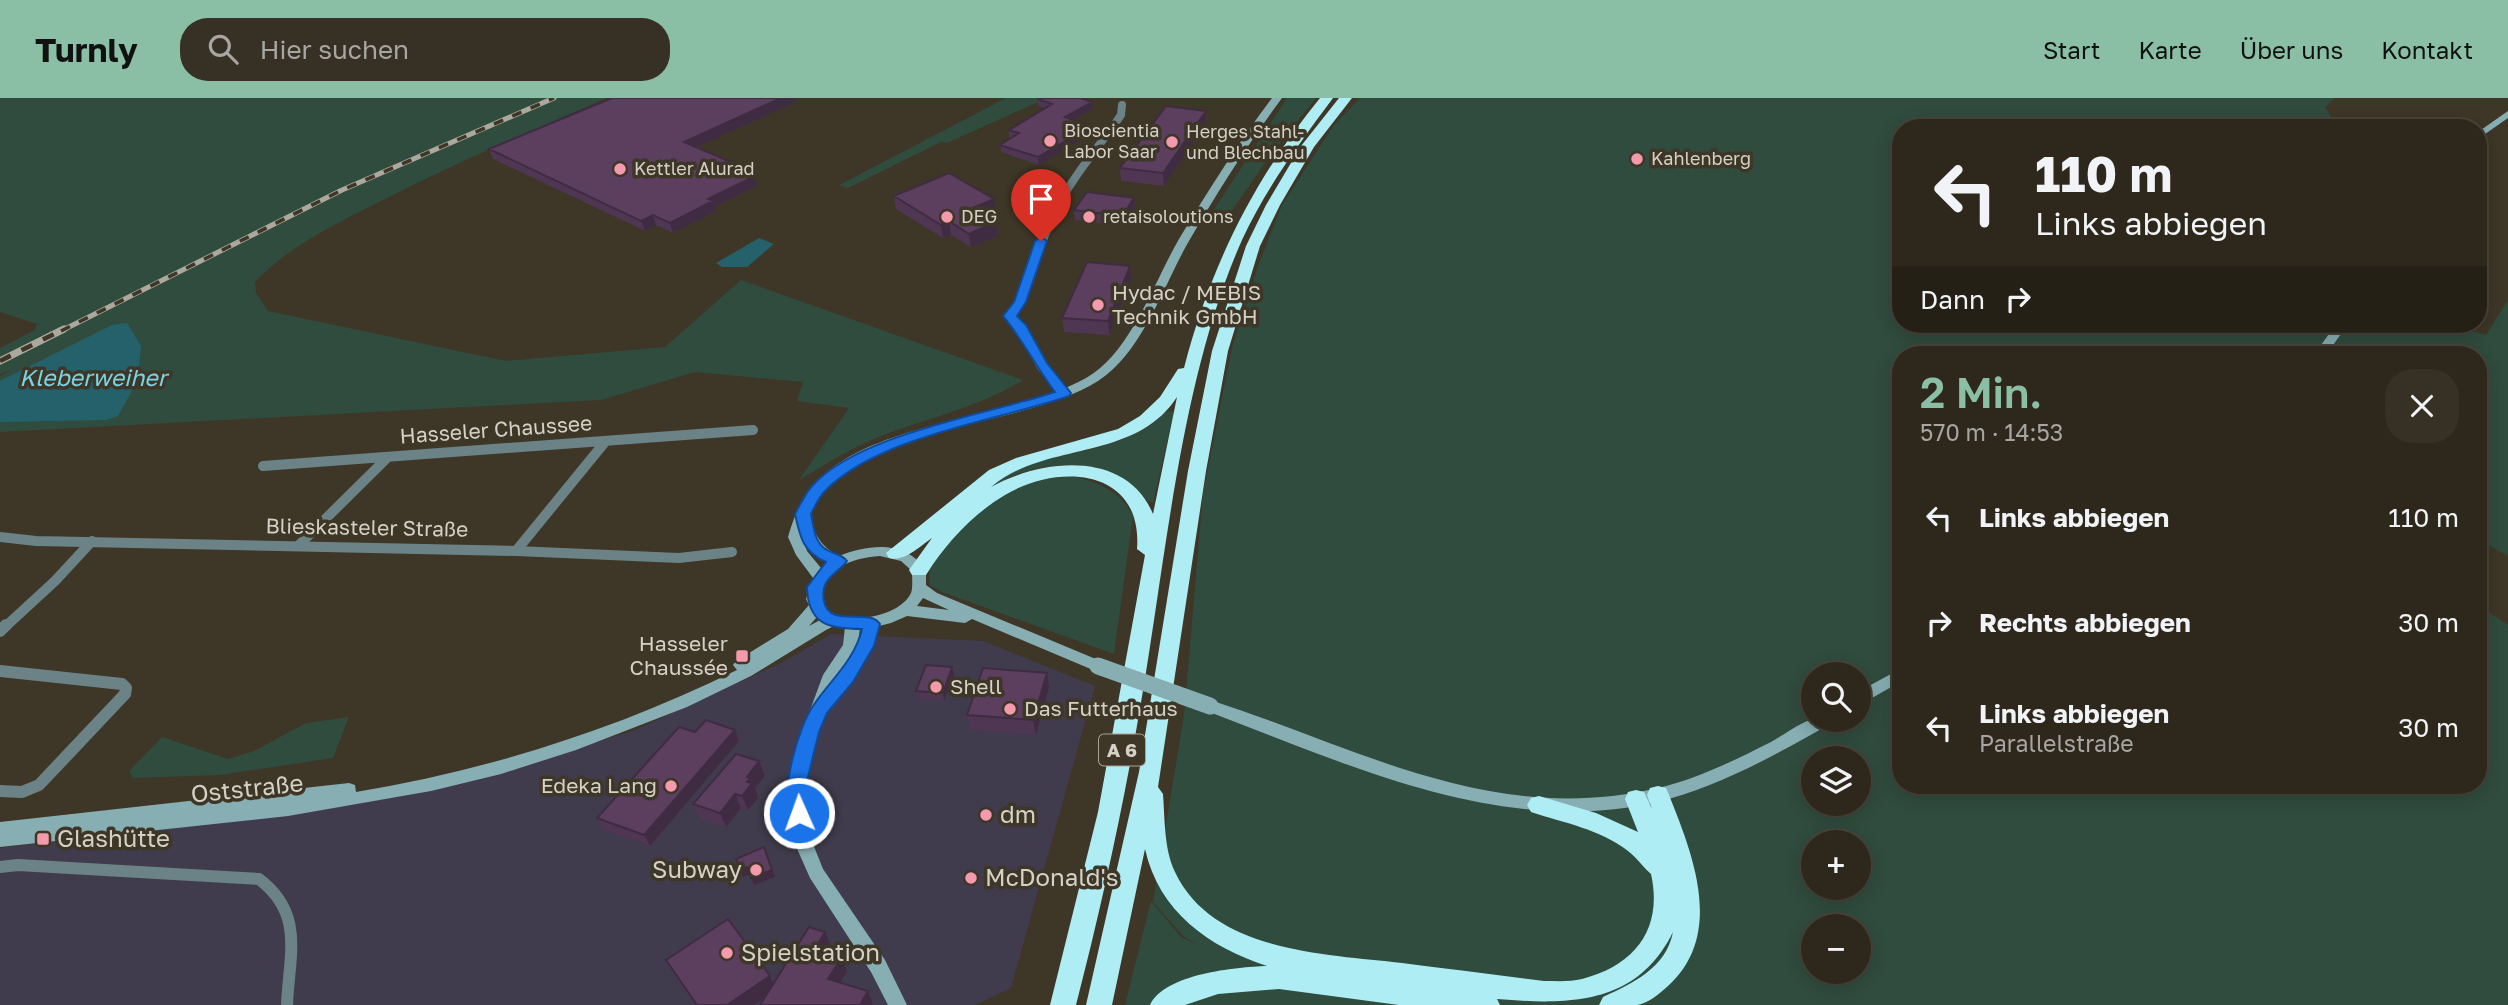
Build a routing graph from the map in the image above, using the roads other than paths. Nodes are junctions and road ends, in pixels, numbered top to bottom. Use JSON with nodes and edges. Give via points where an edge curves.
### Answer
{"nodes":[{"id":1,"x":1277,"y":98,"type":"edge"},
{"id":2,"x":1326,"y":98,"type":"edge"},
{"id":3,"x":1346,"y":98,"type":"edge"},
{"id":4,"x":1122,"y":106,"type":"dead end"},
{"id":5,"x":2508,"y":114,"type":"edge"},
{"id":6,"x":2487,"y":129,"type":"edge"},
{"id":7,"x":1195,"y":350,"type":"junction"},
{"id":8,"x":1064,"y":393,"type":"junction"},
{"id":9,"x":752,"y":430,"type":"dead end"},
{"id":10,"x":605,"y":442,"type":"junction"},
{"id":11,"x":388,"y":457,"type":"junction"},
{"id":12,"x":263,"y":466,"type":"dead end"},
{"id":13,"x":803,"y":514,"type":"junction"},
{"id":14,"x":0,"y":537,"type":"edge"},
{"id":15,"x":92,"y":541,"type":"junction"},
{"id":16,"x":298,"y":547,"type":"junction"},
{"id":17,"x":516,"y":551,"type":"junction"},
{"id":18,"x":732,"y":552,"type":"dead end"},
{"id":19,"x":896,"y":553,"type":"junction"},
{"id":20,"x":839,"y":561,"type":"junction"},
{"id":21,"x":820,"y":577,"type":"junction"},
{"id":22,"x":919,"y":579,"type":"junction"},
{"id":23,"x":816,"y":606,"type":"junction"},
{"id":24,"x":902,"y":610,"type":"junction"},
{"id":25,"x":1145,"y":610,"type":"junction"},
{"id":26,"x":832,"y":621,"type":"junction"},
{"id":27,"x":872,"y":624,"type":"junction"},
{"id":28,"x":853,"y":625,"type":"junction"},
{"id":29,"x":0,"y":631,"type":"edge"},
{"id":30,"x":1014,"y":633,"type":"junction"},
{"id":31,"x":0,"y":671,"type":"edge"},
{"id":32,"x":1892,"y":680,"type":"edge"},
{"id":33,"x":712,"y":687,"type":"junction"},
{"id":34,"x":1871,"y":692,"type":"edge"},
{"id":35,"x":820,"y":709,"type":"junction"},
{"id":36,"x":1801,"y":732,"type":"edge"},
{"id":37,"x":496,"y":769,"type":"junction"},
{"id":38,"x":1150,"y":772,"type":"junction"},
{"id":39,"x":0,"y":791,"type":"edge"},
{"id":40,"x":1647,"y":797,"type":"junction"},
{"id":41,"x":1539,"y":805,"type":"junction"},
{"id":42,"x":0,"y":829,"type":"edge"},
{"id":43,"x":0,"y":840,"type":"edge"},
{"id":44,"x":0,"y":867,"type":"edge"},
{"id":45,"x":1663,"y":873,"type":"junction"},
{"id":46,"x":287,"y":1005,"type":"edge"},
{"id":47,"x":898,"y":1005,"type":"edge"},
{"id":48,"x":1063,"y":1005,"type":"edge"},
{"id":49,"x":1099,"y":1005,"type":"edge"},
{"id":50,"x":1163,"y":1005,"type":"edge"},
{"id":51,"x":1487,"y":1005,"type":"edge"},
{"id":52,"x":1612,"y":1005,"type":"edge"}],
"edges":[{"from":1,"to":8,"type":"main road","via":[[1192,226],[1127,350],[1091,380]]},
{"from":2,"to":7,"type":"highway","number":"A 6","via":[[1253,203],[1218,281]]},
{"from":3,"to":38,"type":"highway","number":"A 6","via":[[1290,174],[1253,246],[1239,285],[1220,351],[1196,471]]},
{"from":4,"to":8,"type":"street","via":[[1121,115],[1058,206],[1020,302],[1010,316]]},
{"from":5,"to":6,"type":"main road"},
{"from":7,"to":19,"type":"highway","via":[[1175,389],[1152,418],[1114,438],[1009,466]]},
{"from":7,"to":25,"type":"highway","number":"A 6"},
{"from":8,"to":13,"type":"main road","via":[[927,432],[870,454],[817,490]]},
{"from":9,"to":10,"type":"street","name":"Hasseler Chaussee"},
{"from":10,"to":11,"type":"street","name":"Hasseler Chaussee"},
{"from":10,"to":17,"type":"street","name":"Hasseler Chaussee"},
{"from":11,"to":12,"type":"street","name":"Hasseler Chaussee"},
{"from":11,"to":16,"type":"street","name":"Hasseler Chaussee"},
{"from":13,"to":20,"type":"main road","via":[[809,541],[818,552]]},
{"from":13,"to":21,"type":"main road","via":[[795,537]]},
{"from":14,"to":15,"type":"street","name":"Blieskasteler Straße"},
{"from":15,"to":16,"type":"street","name":"Blieskasteler Straße"},
{"from":15,"to":29,"type":"street"},
{"from":16,"to":17,"type":"street","name":"Blieskasteler Straße"},
{"from":17,"to":18,"type":"street","name":"Blieskasteler Straße","via":[[679,558]]},
{"from":19,"to":20,"type":"main road","via":[[866,552]]},
{"from":19,"to":22,"type":"main road","via":[[913,563]]},
{"from":20,"to":21,"type":"main road"},
{"from":21,"to":23,"type":"main road","via":[[813,597]]},
{"from":22,"to":24,"type":"main road","via":[[914,600]]},
{"from":22,"to":25,"type":"highway","via":[[932,548],[998,490],[1041,474],[1088,472],[1120,483],[1142,507],[1148,528]]},
{"from":22,"to":30,"type":"main road","via":[[932,597]]},
{"from":23,"to":26,"type":"main road"},
{"from":23,"to":33,"type":"main road","name":"Oststraße","via":[[807,620]]},
{"from":24,"to":27,"type":"main road"},
{"from":24,"to":30,"type":"main road","via":[[932,611]]},
{"from":25,"to":48,"type":"highway","number":"A 6","via":[[1121,755]]},
{"from":26,"to":28,"type":"main road"},
{"from":26,"to":33,"type":"main road","name":"Oststraße"},
{"from":27,"to":28,"type":"main road"},
{"from":27,"to":35,"type":"main road","via":[[868,642]]},
{"from":28,"to":35,"type":"main road","via":[[850,646],[831,676]]},
{"from":30,"to":41,"type":"main road","bridge":true,"via":[[1370,766],[1446,790]]},
{"from":31,"to":39,"type":"street","via":[[126,688],[39,785],[22,792]]},
{"from":32,"to":34,"type":"main road"},
{"from":33,"to":37,"type":"main road","name":"Oststraße","via":[[620,727]]},
{"from":35,"to":47,"type":"main road","via":[[798,781],[804,844],[816,873],[878,966]]},
{"from":36,"to":40,"type":"main road","via":[[1706,779]]},
{"from":37,"to":42,"type":"main road","name":"Oststraße","via":[[321,794]]},
{"from":37,"to":43,"type":"main road","name":"Oststraße","via":[[316,806]]},
{"from":38,"to":45,"type":"highway","via":[[1157,857],[1167,880],[1206,925],[1262,953],[1544,993],[1580,992],[1624,975],[1656,945],[1668,911]]},
{"from":38,"to":49,"type":"highway","number":"A 6"},
{"from":40,"to":41,"type":"main road","via":[[1584,806]]},
{"from":40,"to":45,"type":"highway"},
{"from":40,"to":52,"type":"highway","via":[[1681,857],[1690,920],[1678,956],[1654,983]]},
{"from":41,"to":45,"type":"highway","via":[[1625,836]]},
{"from":44,"to":46,"type":"street","via":[[259,879],[285,902],[292,928]]},
{"from":50,"to":51,"type":"highway","via":[[1196,988],[1246,977],[1279,977]]}]}
